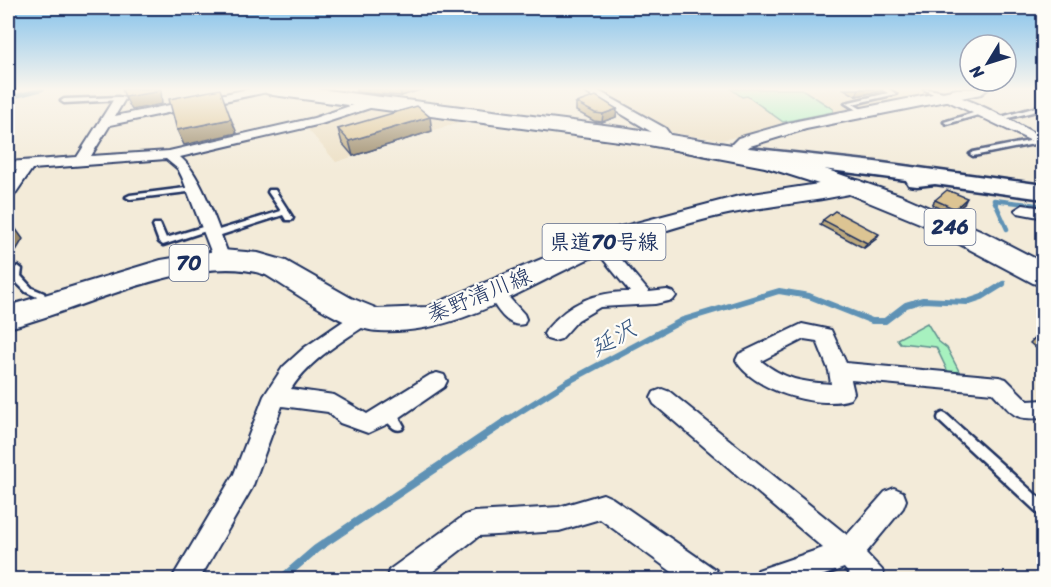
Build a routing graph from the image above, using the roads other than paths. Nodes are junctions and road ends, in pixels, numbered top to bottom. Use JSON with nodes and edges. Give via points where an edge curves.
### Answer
{"nodes":[{"id":1,"x":108,"y":116,"type":"edge"},
{"id":2,"x":132,"y":116,"type":"edge"},
{"id":3,"x":331,"y":116,"type":"edge"},
{"id":4,"x":486,"y":116,"type":"edge"},
{"id":5,"x":634,"y":116,"type":"edge"},
{"id":6,"x":849,"y":116,"type":"edge"},
{"id":7,"x":967,"y":116,"type":"edge"},
{"id":8,"x":993,"y":116,"type":"edge"},
{"id":9,"x":1004,"y":116,"type":"edge"},
{"id":10,"x":997,"y":118,"type":"junction"},
{"id":11,"x":104,"y":122,"type":"junction"},
{"id":12,"x":947,"y":122,"type":"dead end"},
{"id":13,"x":667,"y":140,"type":"junction"},
{"id":14,"x":1043,"y":141,"type":"edge"},
{"id":15,"x":733,"y":152,"type":"junction"},
{"id":16,"x":973,"y":154,"type":"dead end"},
{"id":17,"x":169,"y":155,"type":"junction"},
{"id":18,"x":82,"y":160,"type":"junction"},
{"id":19,"x":28,"y":164,"type":"junction"},
{"id":20,"x":8,"y":166,"type":"edge"},
{"id":21,"x":935,"y":178,"type":"junction"},
{"id":22,"x":852,"y":186,"type":"junction"},
{"id":23,"x":193,"y":189,"type":"junction"},
{"id":24,"x":272,"y":192,"type":"dead end"},
{"id":25,"x":8,"y":194,"type":"edge"},
{"id":26,"x":130,"y":196,"type":"dead end"},
{"id":27,"x":1038,"y":209,"type":"edge"},
{"id":28,"x":156,"y":226,"type":"dead end"},
{"id":29,"x":214,"y":240,"type":"junction"},
{"id":30,"x":599,"y":244,"type":"junction"},
{"id":31,"x":18,"y":269,"type":"dead end"},
{"id":32,"x":1044,"y":276,"type":"edge"},
{"id":33,"x":494,"y":292,"type":"junction"},
{"id":34,"x":666,"y":296,"type":"dead end"},
{"id":35,"x":642,"y":298,"type":"junction"},
{"id":36,"x":44,"y":307,"type":"junction"},
{"id":37,"x":365,"y":316,"type":"junction"},
{"id":38,"x":8,"y":317,"type":"edge"},
{"id":39,"x":517,"y":319,"type":"dead end"},
{"id":40,"x":554,"y":334,"type":"dead end"},
{"id":41,"x":839,"y":371,"type":"dead end"},
{"id":42,"x":437,"y":381,"type":"dead end"},
{"id":43,"x":275,"y":396,"type":"junction"},
{"id":44,"x":662,"y":398,"type":"dead end"},
{"id":45,"x":1044,"y":410,"type":"edge"},
{"id":46,"x":944,"y":418,"type":"dead end"},
{"id":47,"x":894,"y":500,"type":"dead end"},
{"id":48,"x":1044,"y":511,"type":"edge"},
{"id":49,"x":849,"y":553,"type":"junction"},
{"id":50,"x":184,"y":579,"type":"edge"},
{"id":51,"x":399,"y":579,"type":"edge"},
{"id":52,"x":706,"y":579,"type":"edge"},
{"id":53,"x":768,"y":579,"type":"edge"},
{"id":54,"x":872,"y":579,"type":"edge"}],
"edges":[{"from":1,"to":11,"type":"street"},
{"from":2,"to":11,"type":"street"},
{"from":3,"to":17,"type":"street"},
{"from":4,"to":13,"type":"highway","number":"246"},
{"from":5,"to":13,"type":"street","via":[[660,131]]},
{"from":6,"to":15,"type":"street","via":[[768,134],[744,142]]},
{"from":7,"to":12,"type":"lane"},
{"from":8,"to":10,"type":"street"},
{"from":9,"to":10,"type":"lane"},
{"from":10,"to":14,"type":"street"},
{"from":11,"to":18,"type":"street"},
{"from":13,"to":15,"type":"highway","number":"246"},
{"from":14,"to":16,"type":"lane"},
{"from":15,"to":21,"type":"main road"},
{"from":15,"to":22,"type":"highway","number":"246"},
{"from":17,"to":18,"type":"street"},
{"from":17,"to":23,"type":"street","via":[[184,167]]},
{"from":18,"to":19,"type":"street"},
{"from":19,"to":20,"type":"street"},
{"from":19,"to":25,"type":"street"},
{"from":21,"to":22,"type":"main road"},
{"from":21,"to":27,"type":"main road"},
{"from":22,"to":30,"type":"main road","name":"秦野清川線","number":"県道70号線","via":[[739,204]]},
{"from":22,"to":32,"type":"highway","number":"246","via":[[940,222]]},
{"from":23,"to":26,"type":"lane"},
{"from":23,"to":29,"type":"street"},
{"from":24,"to":29,"type":"lane","via":[[287,215]]},
{"from":28,"to":29,"type":"lane","via":[[163,242]]},
{"from":29,"to":36,"type":"main road","name":"秦野清川線","number":"70","via":[[161,270]]},
{"from":29,"to":37,"type":"main road","name":"秦野清川線","number":"70"},
{"from":30,"to":33,"type":"main road","name":"秦野清川線","number":"県道70号線"},
{"from":30,"to":35,"type":"street"},
{"from":31,"to":36,"type":"lane","via":[[16,277],[41,296]]},
{"from":33,"to":37,"type":"main road","name":"秦野清川線","number":"県道70号線","via":[[427,318],[377,320]]},
{"from":33,"to":39,"type":"street"},
{"from":34,"to":35,"type":"street"},
{"from":35,"to":40,"type":"street","via":[[609,297],[588,304],[570,315]]},
{"from":36,"to":38,"type":"main road","name":"秦野清川線","number":"70"},
{"from":37,"to":43,"type":"street","via":[[311,353],[290,373]]},
{"from":41,"to":45,"type":"street","via":[[999,385],[1023,410]]},
{"from":42,"to":43,"type":"street","via":[[393,420],[368,424],[348,416],[334,404]]},
{"from":43,"to":50,"type":"street","via":[[244,480]]},
{"from":44,"to":49,"type":"street"},
{"from":46,"to":48,"type":"lane"},
{"from":47,"to":49,"type":"street"},
{"from":49,"to":53,"type":"street"},
{"from":49,"to":54,"type":"street"},
{"from":51,"to":52,"type":"street","via":[[474,524],[559,519],[603,506]]}]}
